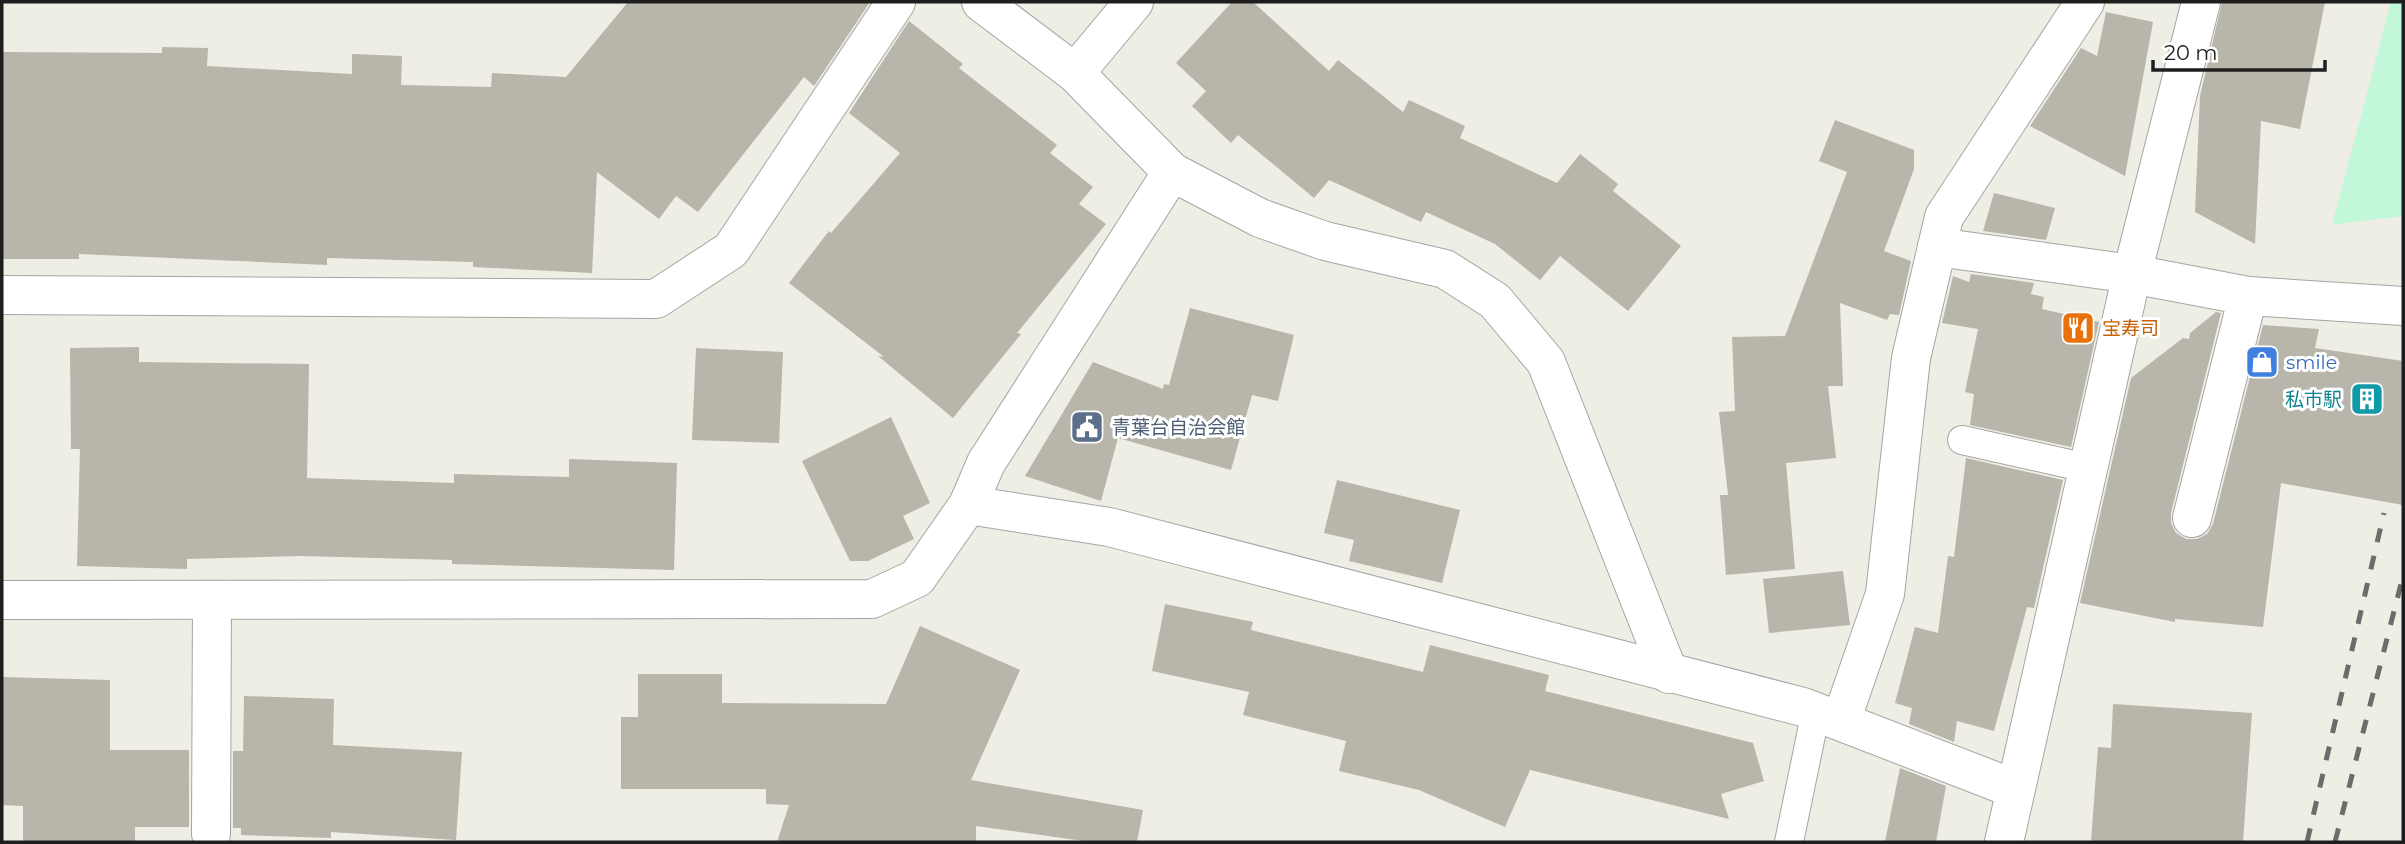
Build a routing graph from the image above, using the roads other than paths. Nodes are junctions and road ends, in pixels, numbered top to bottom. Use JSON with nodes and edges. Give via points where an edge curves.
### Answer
{"nodes":[{"id":1,"x":896,"y":2,"type":"edge"},
{"id":2,"x":981,"y":2,"type":"edge"},
{"id":3,"x":1134,"y":2,"type":"edge"},
{"id":4,"x":2085,"y":2,"type":"edge"},
{"id":5,"x":2201,"y":2,"type":"edge"},
{"id":6,"x":1075,"y":73,"type":"junction"},
{"id":7,"x":1172,"y":172,"type":"junction"},
{"id":8,"x":1937,"y":247,"type":"junction"},
{"id":9,"x":2132,"y":274,"type":"junction"},
{"id":10,"x":2,"y":295,"type":"edge"},
{"id":11,"x":2248,"y":296,"type":"junction"},
{"id":12,"x":2403,"y":306,"type":"edge"},
{"id":13,"x":1962,"y":440,"type":"dead end"},
{"id":14,"x":2087,"y":468,"type":"junction"},
{"id":15,"x":968,"y":505,"type":"junction"},
{"id":16,"x":2192,"y":517,"type":"dead end"},
{"id":17,"x":2,"y":600,"type":"edge"},
{"id":18,"x":212,"y":600,"type":"junction"},
{"id":19,"x":1669,"y":674,"type":"junction"},
{"id":20,"x":1829,"y":716,"type":"junction"},
{"id":21,"x":2015,"y":789,"type":"junction"},
{"id":22,"x":211,"y":834,"type":"dead end"},
{"id":23,"x":1788,"y":842,"type":"edge"},
{"id":24,"x":2004,"y":842,"type":"edge"}],
"edges":[{"from":1,"to":10,"type":"street","via":[[731,250],[656,299]]},
{"from":2,"to":6,"type":"street"},
{"from":3,"to":6,"type":"street"},
{"from":4,"to":8,"type":"street","via":[[1944,218]]},
{"from":5,"to":9,"type":"street"},
{"from":6,"to":7,"type":"street"},
{"from":7,"to":15,"type":"street","via":[[986,463]]},
{"from":7,"to":19,"type":"street","via":[[1260,218],[1325,242],[1445,269],[1495,301],[1546,362]]},
{"from":8,"to":9,"type":"street"},
{"from":8,"to":20,"type":"street","via":[[1911,358],[1885,594]]},
{"from":9,"to":11,"type":"street"},
{"from":9,"to":14,"type":"street"},
{"from":11,"to":12,"type":"street"},
{"from":11,"to":16,"type":"street"},
{"from":13,"to":14,"type":"lane"},
{"from":14,"to":21,"type":"street"},
{"from":15,"to":18,"type":"street","via":[[917,578],[872,599]]},
{"from":15,"to":19,"type":"street","via":[[1109,527]]},
{"from":17,"to":18,"type":"street"},
{"from":18,"to":22,"type":"street"},
{"from":19,"to":20,"type":"street"},
{"from":20,"to":21,"type":"street"},
{"from":20,"to":23,"type":"lane"},
{"from":21,"to":24,"type":"street"}]}
